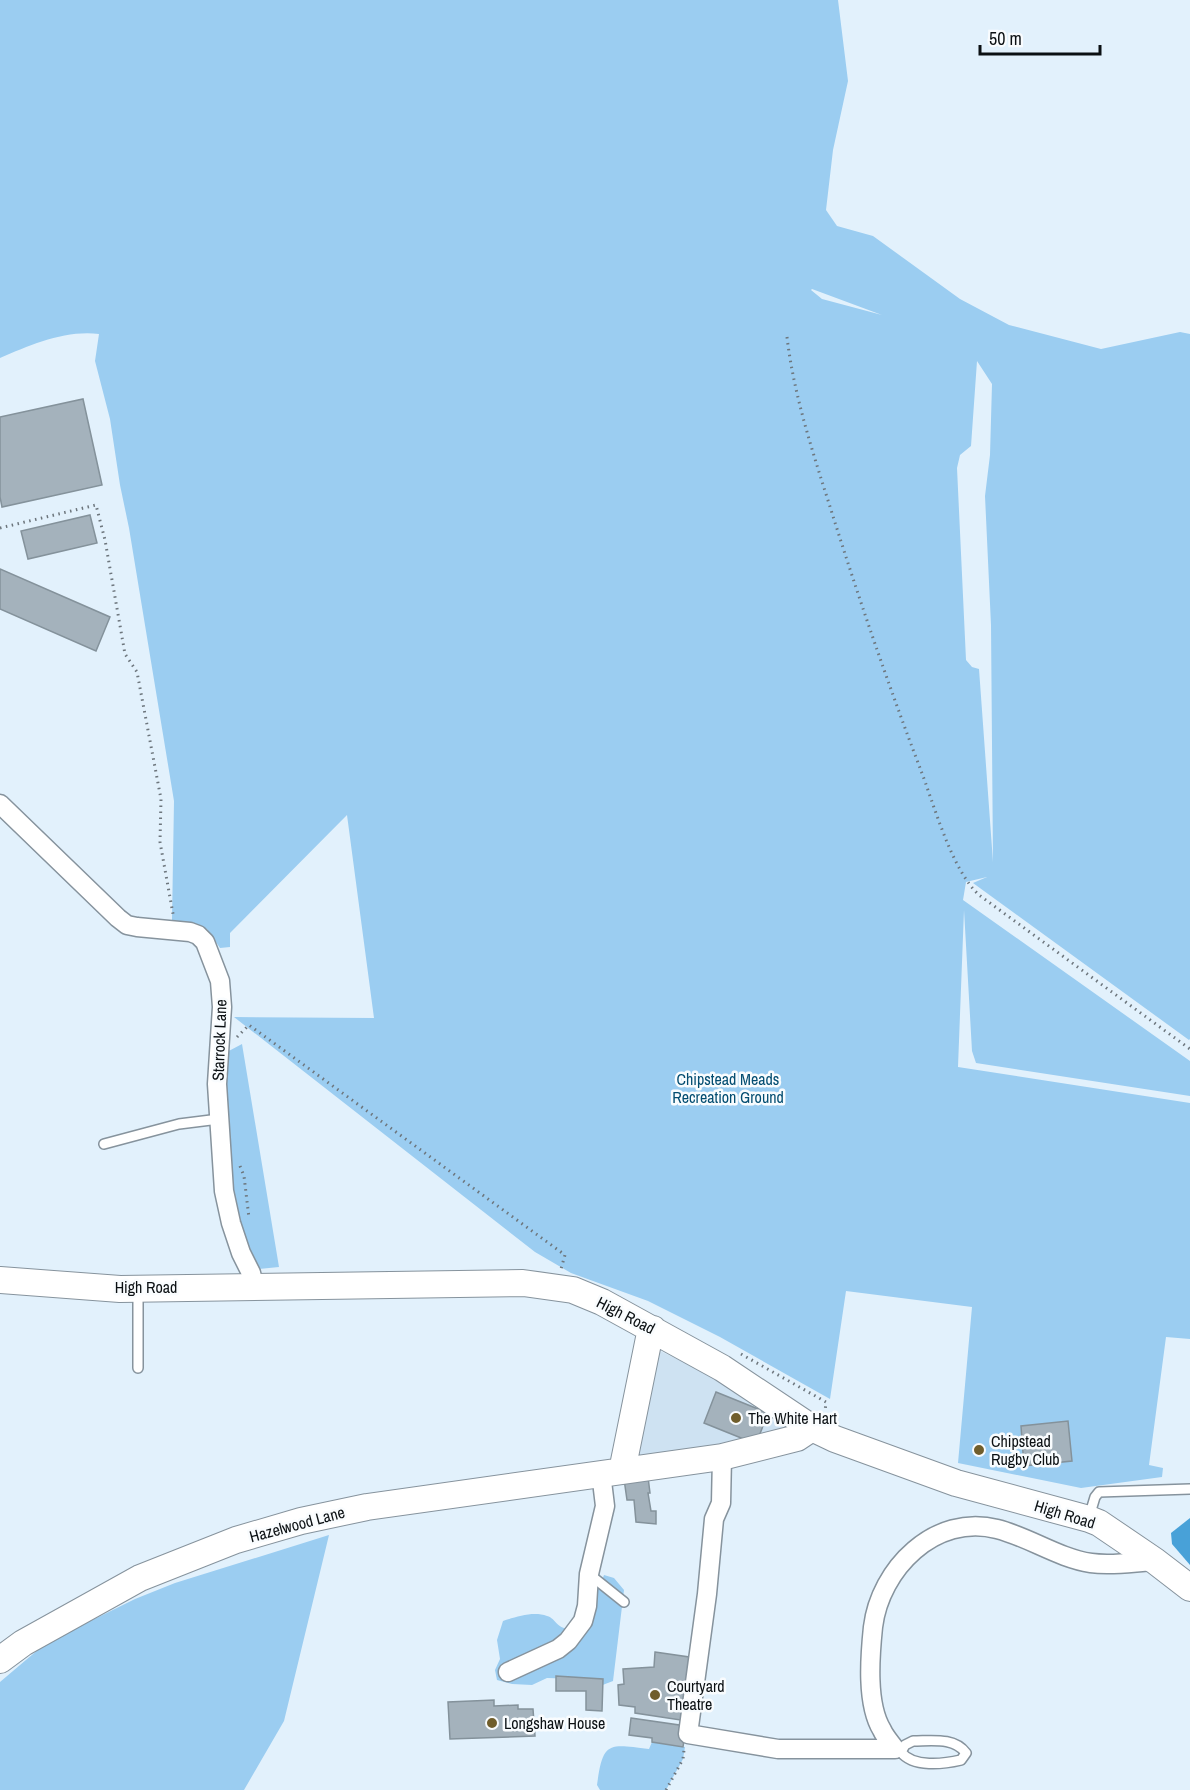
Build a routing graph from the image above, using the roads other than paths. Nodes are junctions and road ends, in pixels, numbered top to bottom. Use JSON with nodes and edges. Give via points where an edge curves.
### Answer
{"nodes":[{"id":1,"x":0,"y":804,"type":"edge"},
{"id":2,"x":219,"y":1119,"type":"junction"},
{"id":3,"x":104,"y":1144,"type":"dead end"},
{"id":4,"x":0,"y":1280,"type":"edge"},
{"id":5,"x":254,"y":1286,"type":"junction"},
{"id":6,"x":138,"y":1288,"type":"junction"},
{"id":7,"x":653,"y":1329,"type":"junction"},
{"id":8,"x":138,"y":1368,"type":"dead end"},
{"id":9,"x":812,"y":1428,"type":"junction"},
{"id":10,"x":722,"y":1457,"type":"junction"},
{"id":11,"x":611,"y":1472,"type":"junction"},
{"id":12,"x":1190,"y":1489,"type":"edge"},
{"id":13,"x":1089,"y":1519,"type":"junction"},
{"id":14,"x":1155,"y":1561,"type":"junction"},
{"id":15,"x":589,"y":1574,"type":"junction"},
{"id":16,"x":1190,"y":1588,"type":"edge"},
{"id":17,"x":624,"y":1602,"type":"dead end"},
{"id":18,"x":0,"y":1660,"type":"edge"},
{"id":19,"x":508,"y":1672,"type":"dead end"},
{"id":20,"x":898,"y":1750,"type":"junction"}],
"edges":[{"from":1,"to":2,"type":"street","name":"Starrock Lane","via":[[127,925],[198,935],[205,942],[220,981]]},
{"from":2,"to":3,"type":"lane","via":[[179,1124]]},
{"from":2,"to":5,"type":"street","name":"Starrock Lane","via":[[224,1191]]},
{"from":4,"to":6,"type":"street","name":"High Road"},
{"from":5,"to":6,"type":"street","name":"High Road"},
{"from":5,"to":7,"type":"street","name":"High Road","via":[[548,1285],[602,1302]]},
{"from":6,"to":8,"type":"lane"},
{"from":7,"to":9,"type":"street","name":"High Road","via":[[722,1368]]},
{"from":7,"to":11,"type":"street"},
{"from":9,"to":10,"type":"street","name":"Hazelwood Lane","via":[[797,1438]]},
{"from":9,"to":13,"type":"street","name":"High Road","via":[[956,1483]]},
{"from":10,"to":11,"type":"street","name":"Hazelwood Lane"},
{"from":10,"to":20,"type":"street","via":[[721,1503],[714,1519],[688,1734],[778,1749]]},
{"from":11,"to":15,"type":"street"},
{"from":11,"to":18,"type":"street","name":"Hazelwood Lane","via":[[334,1513],[236,1540],[140,1578],[23,1643]]},
{"from":12,"to":13,"type":"lane","via":[[1100,1492]]},
{"from":13,"to":14,"type":"street","name":"High Road","via":[[1112,1530]]},
{"from":14,"to":16,"type":"street","name":"High Road"},
{"from":14,"to":20,"type":"street","via":[[1092,1563],[997,1529],[972,1525],[927,1539],[887,1582],[874,1618],[869,1658],[873,1704],[880,1729]]},
{"from":15,"to":17,"type":"lane"},
{"from":15,"to":19,"type":"street","via":[[583,1621],[568,1641]]},
{"from":20,"to":20,"type":"lane","via":[[905,1758],[931,1763],[962,1760],[966,1753],[960,1745],[932,1741],[914,1741]]}]}
